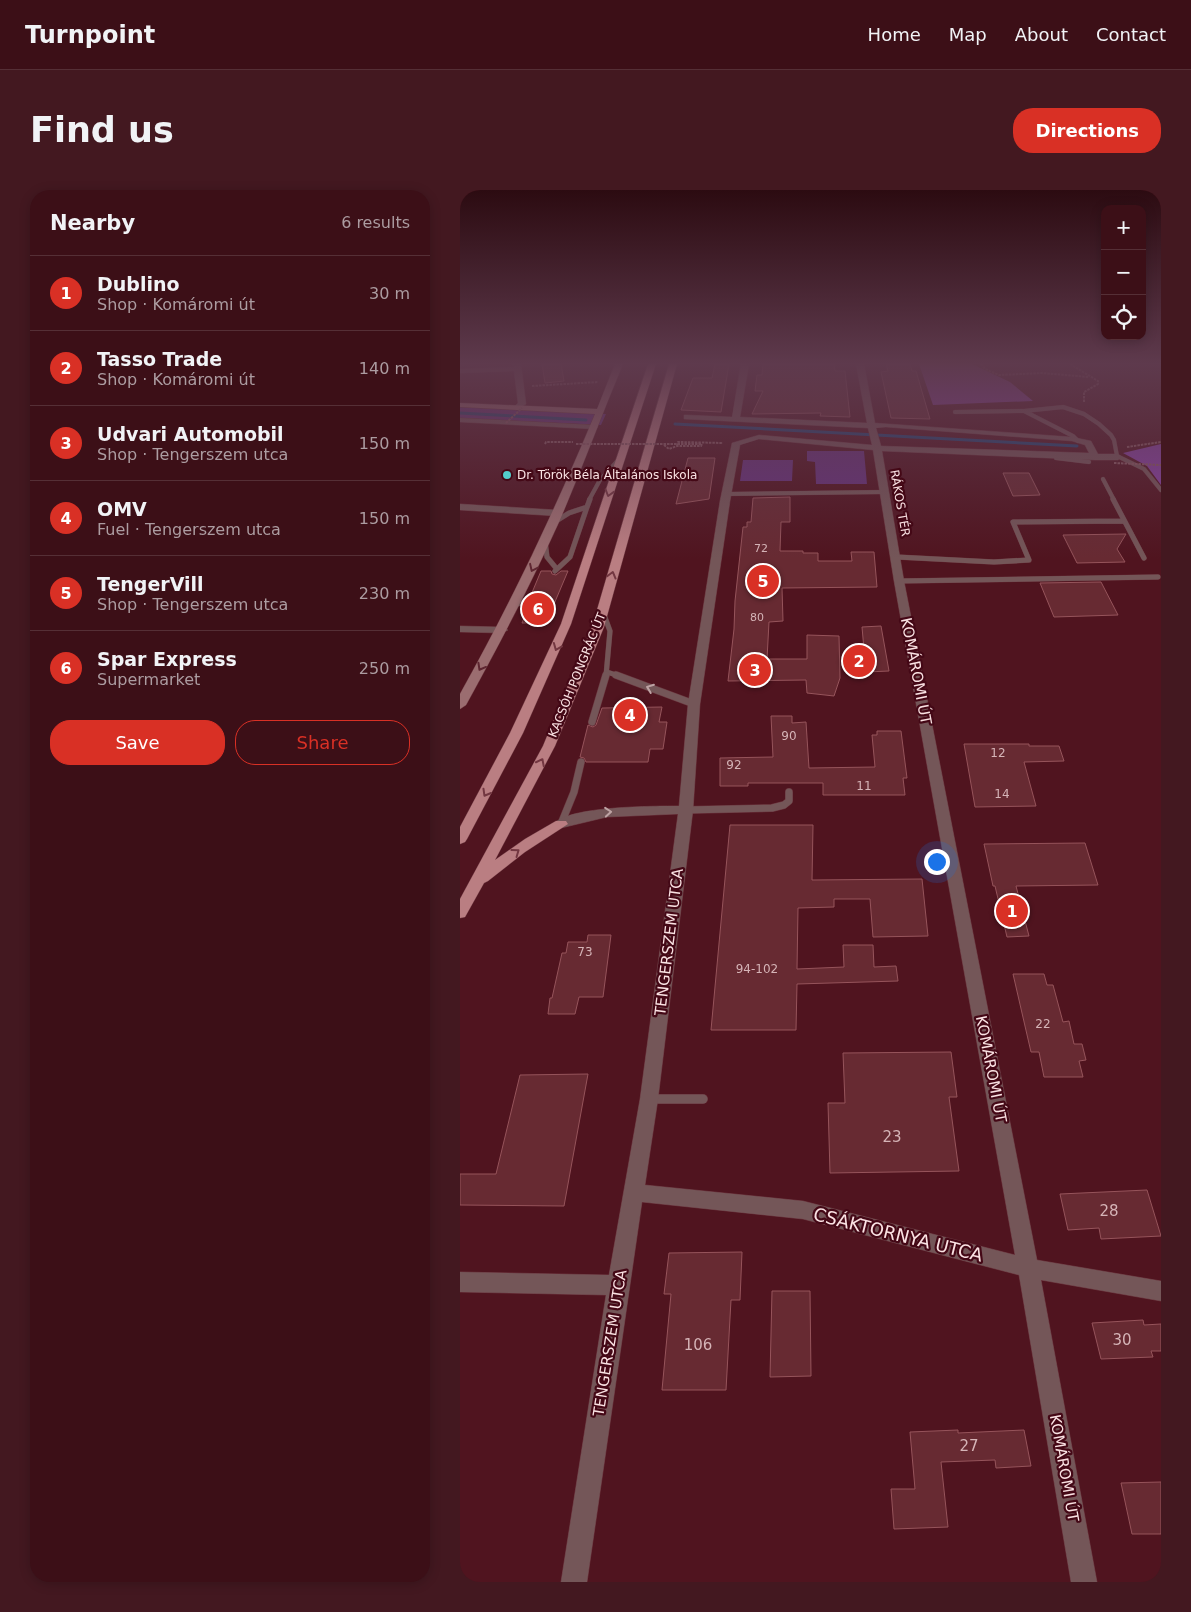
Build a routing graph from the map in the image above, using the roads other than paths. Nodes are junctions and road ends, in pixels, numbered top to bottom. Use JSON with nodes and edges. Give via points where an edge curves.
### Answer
{"nodes":[{"id":1,"x":593,"y":429,"type":"edge"},
{"id":2,"x":630,"y":429,"type":"edge"},
{"id":3,"x":655,"y":429,"type":"edge"},
{"id":4,"x":817,"y":429,"type":"edge"},
{"id":5,"x":873,"y":429,"type":"edge"},
{"id":6,"x":882,"y":429,"type":"edge"},
{"id":7,"x":937,"y":429,"type":"edge"},
{"id":8,"x":1061,"y":429,"type":"edge"},
{"id":9,"x":1105,"y":429,"type":"edge"},
{"id":10,"x":874,"y":436,"type":"junction"},
{"id":11,"x":1078,"y":440,"type":"junction"},
{"id":12,"x":1115,"y":457,"type":"junction"},
{"id":13,"x":620,"y":458,"type":"junction"},
{"id":14,"x":1092,"y":459,"type":"junction"},
{"id":15,"x":1103,"y":479,"type":"dead end"},
{"id":16,"x":1161,"y":490,"type":"edge"},
{"id":17,"x":884,"y":492,"type":"junction"},
{"id":18,"x":726,"y":494,"type":"junction"},
{"id":19,"x":460,"y":507,"type":"edge"},
{"id":20,"x":587,"y":507,"type":"junction"},
{"id":21,"x":555,"y":518,"type":"junction"},
{"id":22,"x":1124,"y":521,"type":"junction"},
{"id":23,"x":545,"y":542,"type":"junction"},
{"id":24,"x":897,"y":556,"type":"junction"},
{"id":25,"x":1144,"y":558,"type":"dead end"},
{"id":26,"x":1158,"y":577,"type":"dead end"},
{"id":27,"x":900,"y":581,"type":"junction"},
{"id":28,"x":532,"y":599,"type":"dead end"},
{"id":29,"x":515,"y":605,"type":"junction"},
{"id":30,"x":603,"y":610,"type":"junction"},
{"id":31,"x":460,"y":629,"type":"edge"},
{"id":32,"x":502,"y":630,"type":"junction"},
{"id":33,"x":607,"y":672,"type":"junction"},
{"id":34,"x":694,"y":704,"type":"junction"},
{"id":35,"x":460,"y":705,"type":"edge"},
{"id":36,"x":592,"y":722,"type":"dead end"},
{"id":37,"x":581,"y":762,"type":"dead end"},
{"id":38,"x":789,"y":792,"type":"dead end"},
{"id":39,"x":686,"y":810,"type":"junction"},
{"id":40,"x":560,"y":824,"type":"junction"},
{"id":41,"x":460,"y":839,"type":"edge"},
{"id":42,"x":478,"y":882,"type":"junction"},
{"id":43,"x":460,"y":913,"type":"edge"},
{"id":44,"x":649,"y":1099,"type":"junction"},
{"id":45,"x":703,"y":1099,"type":"dead end"},
{"id":46,"x":634,"y":1192,"type":"junction"},
{"id":47,"x":1028,"y":1268,"type":"junction"},
{"id":48,"x":460,"y":1282,"type":"edge"},
{"id":49,"x":618,"y":1285,"type":"junction"},
{"id":50,"x":1161,"y":1290,"type":"edge"},
{"id":51,"x":574,"y":1582,"type":"edge"},
{"id":52,"x":1084,"y":1582,"type":"edge"}],
"edges":[{"from":1,"to":21,"type":"street"},
{"from":2,"to":13,"type":"main road","name":"KACSÓH PONGRÁC ÚT"},
{"from":30,"to":3,"type":"main road","name":"KACSÓH PONGRÁC ÚT","one_way":true},
{"from":4,"to":10,"type":"street"},
{"from":5,"to":10,"type":"street","name":"RÁKOS TÉR"},
{"from":6,"to":10,"type":"street"},
{"from":7,"to":11,"type":"street"},
{"from":8,"to":11,"type":"lane"},
{"from":9,"to":12,"type":"lane","via":[[1114,441]]},
{"from":10,"to":14,"type":"street"},
{"from":10,"to":17,"type":"street","name":"RÁKOS TÉR"},
{"from":10,"to":18,"type":"street","name":"TENGERSZEM UTCA","via":[[759,437],[736,443]]},
{"from":11,"to":14,"type":"street","via":[[1088,443],[1094,450]]},
{"from":12,"to":14,"type":"street"},
{"from":12,"to":16,"type":"lane","via":[[1143,467]]},
{"from":13,"to":20,"type":"lane","via":[[602,474]]},
{"from":13,"to":41,"type":"main road","name":"KACSÓH PONGRÁC ÚT","one_way":true,"via":[[570,616],[552,660],[498,773]]},
{"from":15,"to":22,"type":"lane"},
{"from":17,"to":18,"type":"lane"},
{"from":17,"to":24,"type":"street","name":"RÁKOS TÉR"},
{"from":18,"to":34,"type":"street","name":"TENGERSZEM UTCA"},
{"from":19,"to":21,"type":"street"},
{"from":20,"to":21,"type":"lane"},
{"from":20,"to":23,"type":"lane","via":[[570,556],[556,569],[547,558]]},
{"from":21,"to":23,"type":"street"},
{"from":22,"to":24,"type":"lane","via":[[1013,522],[1028,560],[994,562]]},
{"from":22,"to":25,"type":"lane"},
{"from":23,"to":29,"type":"street","one_way":true},
{"from":24,"to":27,"type":"street","name":"KOMÁROMI ÚT"},
{"from":26,"to":27,"type":"lane"},
{"from":27,"to":47,"type":"street","name":"KOMÁROMI ÚT"},
{"from":28,"to":29,"type":"lane"},
{"from":29,"to":32,"type":"street"},
{"from":30,"to":33,"type":"lane","via":[[610,631]]},
{"from":42,"to":30,"type":"main road","name":"KACSÓH PONGRÁC ÚT","one_way":true,"via":[[549,746]]},
{"from":31,"to":32,"type":"street"},
{"from":32,"to":35,"type":"street","one_way":true},
{"from":34,"to":33,"type":"lane","one_way":true},
{"from":33,"to":36,"type":"lane"},
{"from":34,"to":39,"type":"street","name":"TENGERSZEM UTCA"},
{"from":37,"to":40,"type":"lane","via":[[574,792]]},
{"from":38,"to":39,"type":"lane","via":[[789,800],[784,805],[772,808]]},
{"from":40,"to":39,"type":"street","one_way":true,"via":[[604,812]]},
{"from":39,"to":44,"type":"street","name":"TENGERSZEM UTCA"},
{"from":42,"to":40,"type":"main road","one_way":true},
{"from":42,"to":43,"type":"main road","name":"KACSÓH PONGRÁC ÚT"},
{"from":44,"to":45,"type":"lane"},
{"from":44,"to":46,"type":"street","name":"TENGERSZEM UTCA"},
{"from":46,"to":47,"type":"street","name":"CSÁKTORNYA UTCA","via":[[803,1210]]},
{"from":46,"to":49,"type":"street","name":"TENGERSZEM UTCA"},
{"from":47,"to":50,"type":"street","name":"CSÁKTORNYA UTCA"},
{"from":47,"to":52,"type":"street","name":"KOMÁROMI ÚT"},
{"from":48,"to":49,"type":"street"},
{"from":49,"to":51,"type":"street","name":"TENGERSZEM UTCA"}]}
